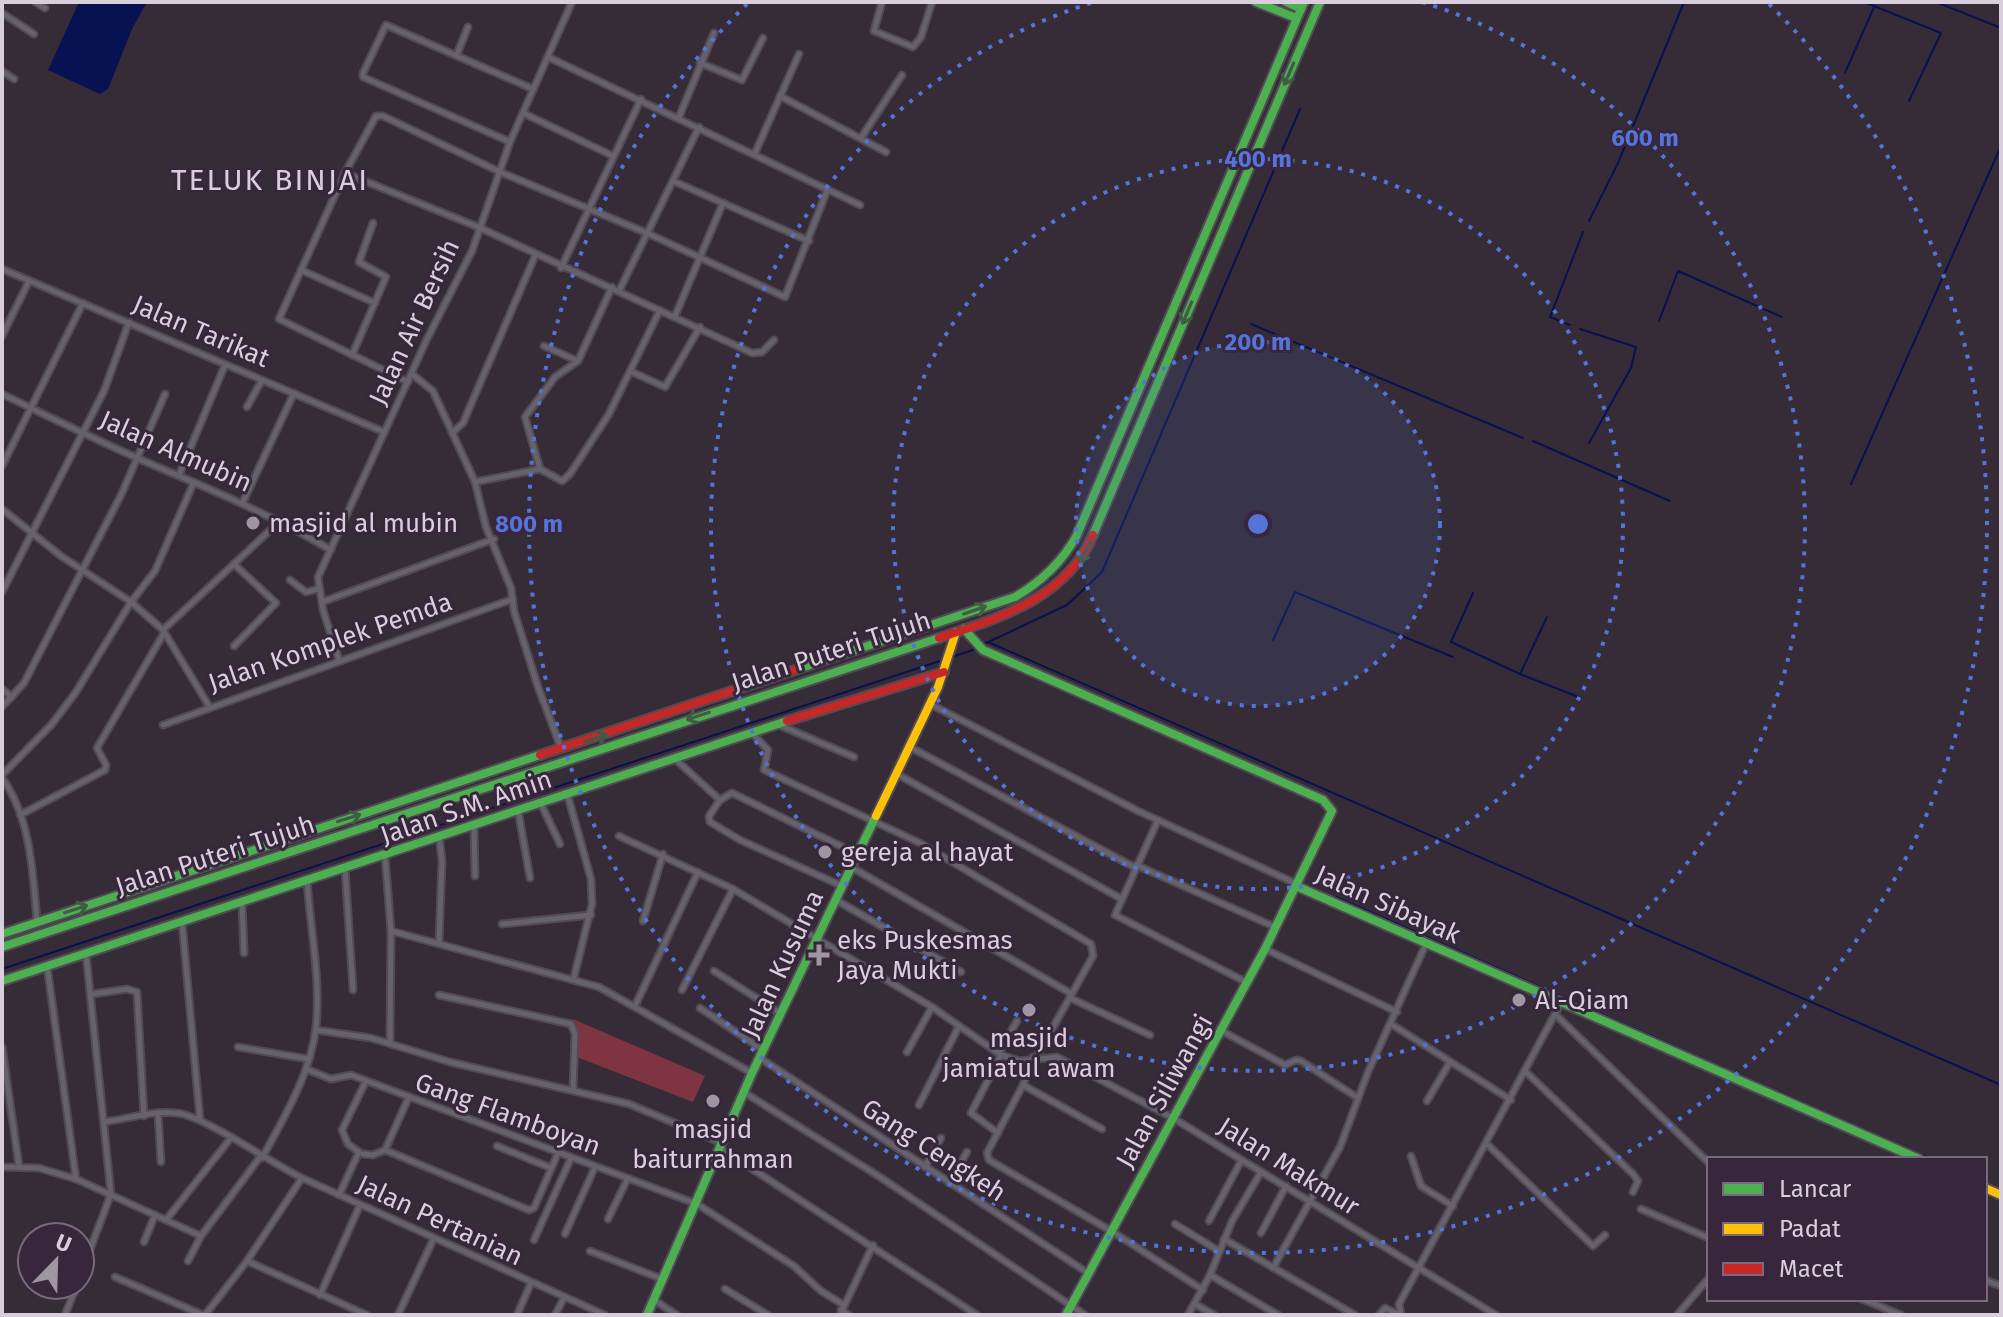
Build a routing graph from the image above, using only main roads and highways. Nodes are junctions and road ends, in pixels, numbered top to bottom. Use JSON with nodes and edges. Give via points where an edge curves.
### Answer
{"nodes":[{"id":1,"x":1256,"y":2,"type":"edge"},
{"id":2,"x":1286,"y":2,"type":"edge"},
{"id":3,"x":1320,"y":2,"type":"edge"},
{"id":4,"x":1303,"y":5,"type":"edge"},
{"id":5,"x":1296,"y":18,"type":"junction"},
{"id":6,"x":1148,"y":377,"type":"junction"},
{"id":7,"x":1158,"y":381,"type":"junction"},
{"id":8,"x":960,"y":630,"type":"junction"},
{"id":9,"x":945,"y":635,"type":"junction"},
{"id":10,"x":948,"y":661,"type":"junction"},
{"id":11,"x":315,"y":830,"type":"junction"},
{"id":12,"x":318,"y":842,"type":"junction"},
{"id":13,"x":1297,"y":885,"type":"junction"},
{"id":14,"x":2,"y":934,"type":"edge"},
{"id":15,"x":2,"y":947,"type":"edge"},
{"id":16,"x":2,"y":981,"type":"edge"},
{"id":17,"x":1914,"y":1157,"type":"edge"},
{"id":18,"x":647,"y":1315,"type":"edge"},
{"id":19,"x":1066,"y":1315,"type":"edge"}],
"edges":[{"from":1,"to":5,"type":"main road"},
{"from":2,"to":4,"type":"main road"},
{"from":3,"to":7,"type":"main road","name":"Jalan Puteri Tujuh","one_way":true},
{"from":4,"to":5,"type":"main road","name":"Jalan Puteri Tujuh"},
{"from":5,"to":6,"type":"main road","name":"Jalan Puteri Tujuh"},
{"from":6,"to":7,"type":"main road"},
{"from":11,"to":6,"type":"main road","name":"Jalan Puteri Tujuh","one_way":true,"via":[[1026,591],[1058,564],[1076,537]]},
{"from":7,"to":8,"type":"main road","name":"Jalan Puteri Tujuh","one_way":true,"via":[[1096,532],[1077,564],[1041,599]]},
{"from":8,"to":9,"type":"main road","name":"Jalan Puteri Tujuh"},
{"from":8,"to":10,"type":"main road","name":"Jalan Kusuma"},
{"from":8,"to":13,"type":"main road","name":"Jalan Sibayak","via":[[983,650],[1326,802],[1332,814]]},
{"from":9,"to":10,"type":"main road"},
{"from":9,"to":12,"type":"main road","name":"Jalan Puteri Tujuh","one_way":true},
{"from":10,"to":16,"type":"main road","name":"Jalan S.M. Amin","via":[[779,725]]},
{"from":10,"to":18,"type":"main road","name":"Jalan Kusuma","via":[[752,1073]]},
{"from":11,"to":12,"type":"main road"},
{"from":14,"to":11,"type":"main road","name":"Jalan Puteri Tujuh","one_way":true},
{"from":12,"to":15,"type":"main road","name":"Jalan Puteri Tujuh"},
{"from":13,"to":17,"type":"main road","name":"Jalan Sibayak"},
{"from":13,"to":19,"type":"main road","name":"Jalan Siliwangi"}]}
